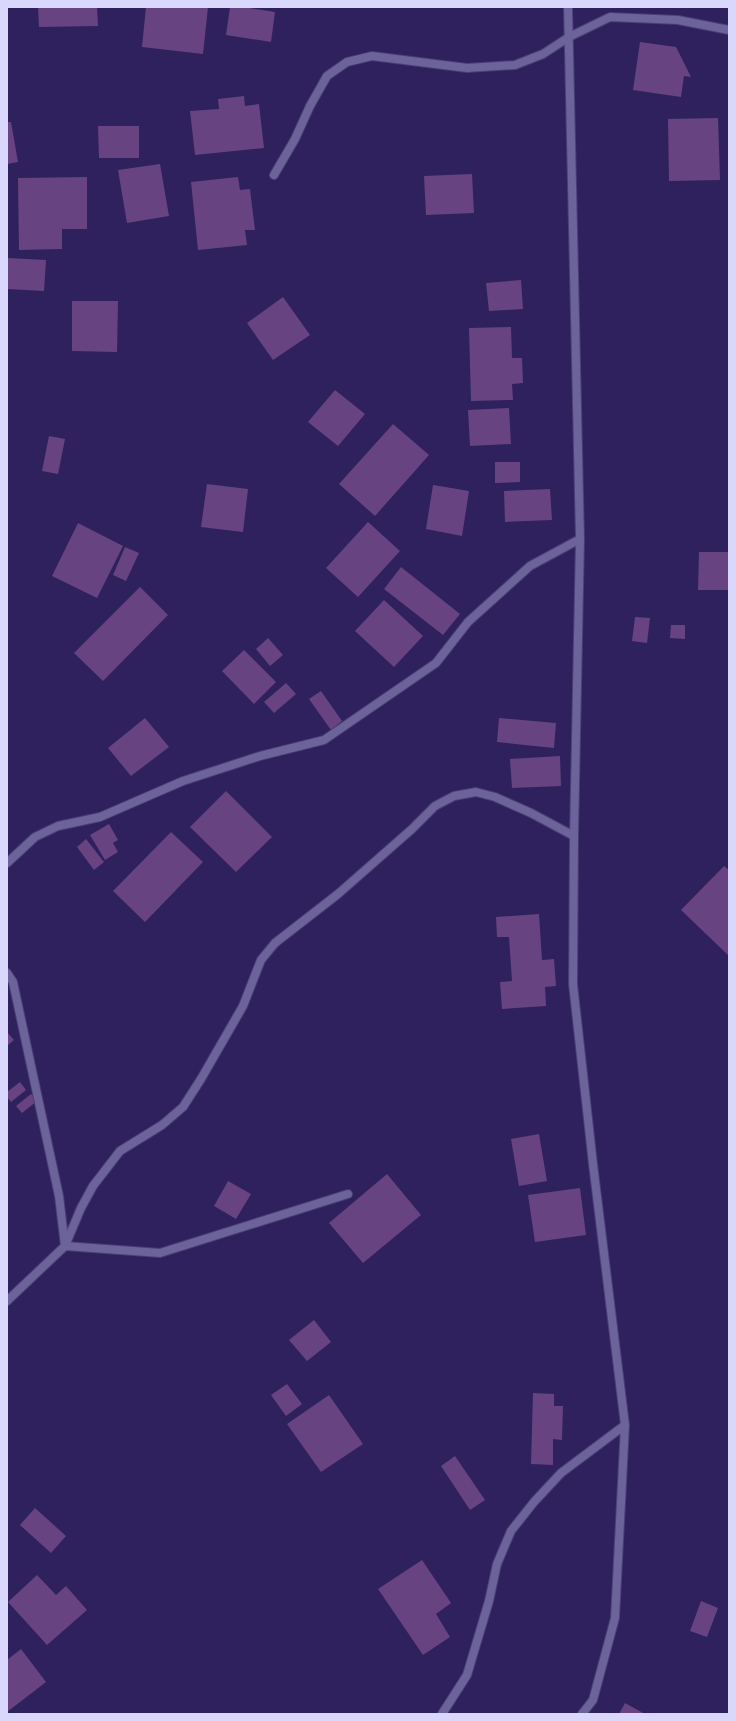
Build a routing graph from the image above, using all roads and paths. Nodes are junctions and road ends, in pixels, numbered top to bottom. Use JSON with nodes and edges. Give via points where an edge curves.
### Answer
{"nodes":[{"id":1,"x":568,"y":7,"type":"edge"},
{"id":2,"x":729,"y":30,"type":"edge"},
{"id":3,"x":569,"y":37,"type":"junction"},
{"id":4,"x":274,"y":175,"type":"dead end"},
{"id":5,"x":580,"y":540,"type":"junction"},
{"id":6,"x":574,"y":836,"type":"junction"},
{"id":7,"x":7,"y":862,"type":"edge"},
{"id":8,"x":7,"y":973,"type":"edge"},
{"id":9,"x":348,"y":1194,"type":"dead end"},
{"id":10,"x":65,"y":1246,"type":"junction"},
{"id":11,"x":7,"y":1301,"type":"edge"},
{"id":12,"x":625,"y":1425,"type":"junction"},
{"id":13,"x":442,"y":1714,"type":"edge"},
{"id":14,"x":582,"y":1714,"type":"edge"}],
"edges":[{"from":1,"to":3,"type":"street"},
{"from":2,"to":3,"type":"street","via":[[678,20],[610,17]]},
{"from":3,"to":4,"type":"street","via":[[543,54],[515,65],[467,68],[372,56],[347,62],[327,76]]},
{"from":3,"to":5,"type":"street"},
{"from":5,"to":6,"type":"street"},
{"from":5,"to":7,"type":"street","via":[[530,566],[468,622],[436,663],[324,740],[260,756],[183,781],[100,817],[58,826],[35,838]]},
{"from":6,"to":10,"type":"street","via":[[531,813],[495,797],[476,792],[454,796],[435,806],[412,829],[265,954],[243,1006],[183,1107],[162,1125],[120,1151],[90,1192]]},
{"from":6,"to":12,"type":"street","via":[[573,984]]},
{"from":8,"to":10,"type":"street","via":[[13,982],[59,1196]]},
{"from":9,"to":10,"type":"street","via":[[160,1253]]},
{"from":10,"to":11,"type":"street"},
{"from":12,"to":13,"type":"street","via":[[561,1473],[511,1532],[497,1564],[489,1601],[467,1674]]},
{"from":12,"to":14,"type":"street","via":[[615,1618],[593,1700]]}]}
